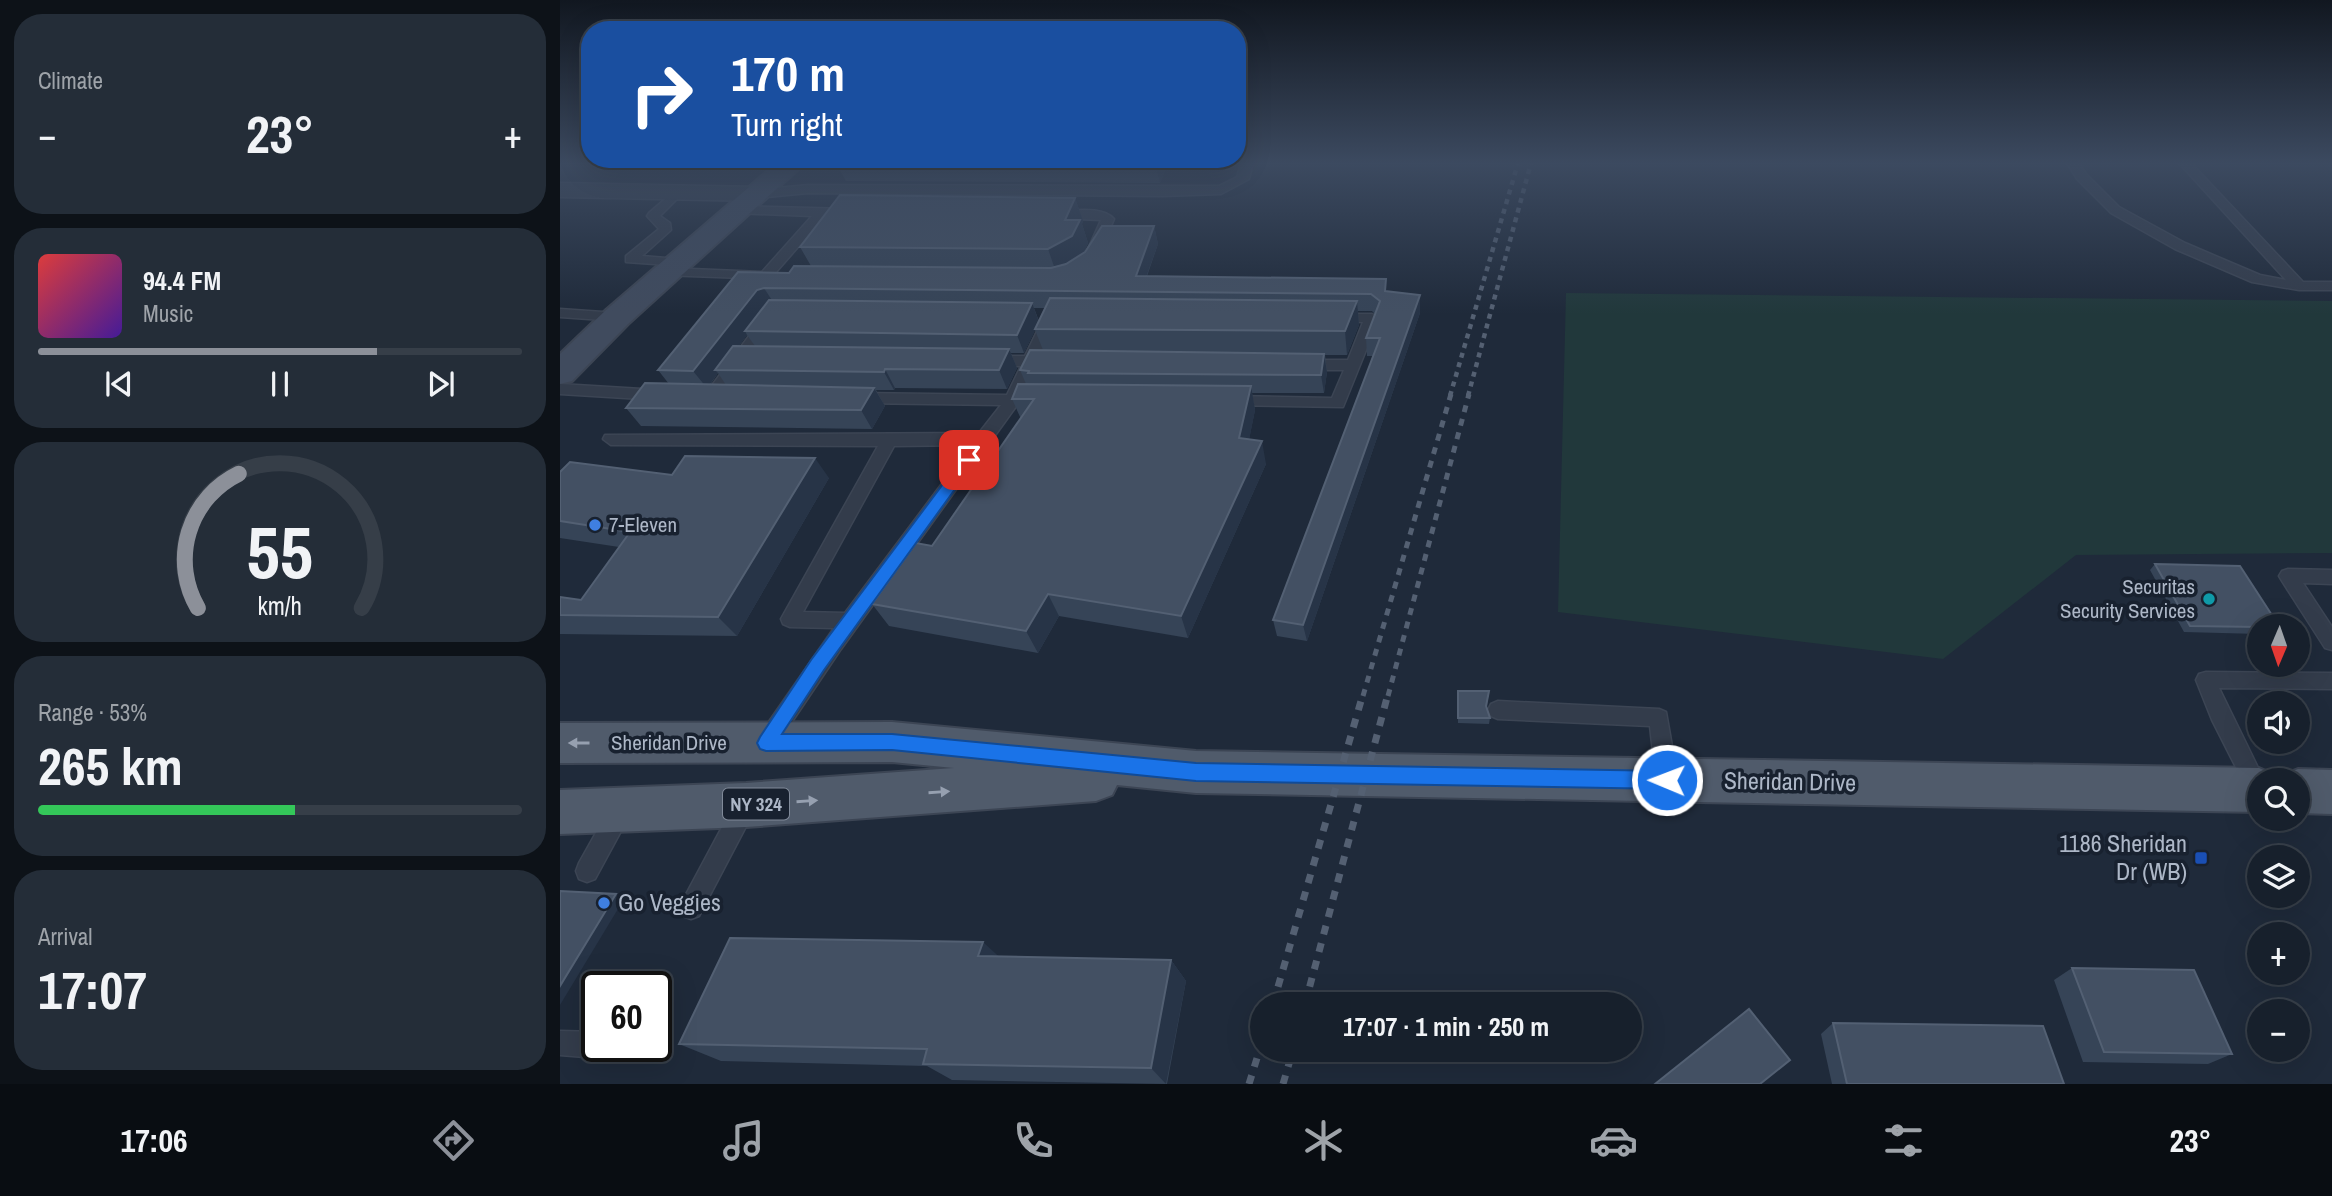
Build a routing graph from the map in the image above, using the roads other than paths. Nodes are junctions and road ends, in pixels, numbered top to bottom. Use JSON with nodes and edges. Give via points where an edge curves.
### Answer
{"nodes":[{"id":1,"x":656,"y":214,"type":"edge"},
{"id":2,"x":735,"y":214,"type":"edge"},
{"id":3,"x":821,"y":214,"type":"edge"},
{"id":4,"x":2121,"y":214,"type":"edge"},
{"id":5,"x":2232,"y":214,"type":"edge"},
{"id":6,"x":1049,"y":215,"type":"edge"},
{"id":7,"x":1093,"y":254,"type":"edge"},
{"id":8,"x":673,"y":268,"type":"junction"},
{"id":9,"x":2299,"y":286,"type":"junction"},
{"id":10,"x":2332,"y":286,"type":"edge"},
{"id":11,"x":775,"y":312,"type":"edge"},
{"id":12,"x":560,"y":313,"type":"edge"},
{"id":13,"x":1052,"y":315,"type":"edge"},
{"id":14,"x":617,"y":317,"type":"junction"},
{"id":15,"x":1316,"y":318,"type":"edge"},
{"id":16,"x":975,"y":360,"type":"edge"},
{"id":17,"x":1031,"y":361,"type":"junction"},
{"id":18,"x":1058,"y":361,"type":"edge"},
{"id":19,"x":1286,"y":364,"type":"edge"},
{"id":20,"x":1353,"y":365,"type":"junction"},
{"id":21,"x":560,"y":373,"type":"edge"},
{"id":22,"x":560,"y":389,"type":"edge"},
{"id":23,"x":677,"y":395,"type":"edge"},
{"id":24,"x":713,"y":396,"type":"edge"},
{"id":25,"x":835,"y":397,"type":"edge"},
{"id":26,"x":1013,"y":399,"type":"junction"},
{"id":27,"x":1054,"y":400,"type":"edge"},
{"id":28,"x":1216,"y":401,"type":"edge"},
{"id":29,"x":611,"y":439,"type":"dead end"},
{"id":30,"x":984,"y":439,"type":"junction"},
{"id":31,"x":889,"y":440,"type":"junction"},
{"id":32,"x":2332,"y":577,"type":"edge"},
{"id":33,"x":850,"y":621,"type":"junction"},
{"id":34,"x":2332,"y":642,"type":"edge"},
{"id":35,"x":2332,"y":681,"type":"edge"},
{"id":36,"x":1498,"y":710,"type":"dead end"},
{"id":37,"x":560,"y":743,"type":"edge"},
{"id":38,"x":766,"y":743,"type":"junction"},
{"id":39,"x":2247,"y":768,"type":"edge"},
{"id":40,"x":1196,"y":772,"type":"junction"},
{"id":41,"x":1667,"y":780,"type":"junction"},
{"id":42,"x":2247,"y":790,"type":"edge"},
{"id":43,"x":2310,"y":791,"type":"edge"},
{"id":44,"x":2332,"y":792,"type":"edge"},
{"id":45,"x":746,"y":805,"type":"junction"},
{"id":46,"x":620,"y":810,"type":"junction"},
{"id":47,"x":560,"y":812,"type":"edge"},
{"id":48,"x":587,"y":871,"type":"dead end"},
{"id":49,"x":691,"y":908,"type":"dead end"},
{"id":50,"x":560,"y":1043,"type":"edge"},
{"id":51,"x":581,"y":1044,"type":"edge"}],
"edges":[{"from":1,"to":8,"type":"lane","via":[[665,230],[631,259]]},
{"from":2,"to":8,"type":"main road"},
{"from":3,"to":8,"type":"lane","via":[[772,276]]},
{"from":4,"to":9,"type":"lane","via":[[2180,246],[2257,279]]},
{"from":5,"to":9,"type":"lane"},
{"from":6,"to":7,"type":"lane","via":[[1102,215],[1108,219]]},
{"from":8,"to":14,"type":"main road"},
{"from":9,"to":10,"type":"lane"},
{"from":11,"to":24,"type":"lane","via":[[748,358]]},
{"from":12,"to":14,"type":"lane"},
{"from":13,"to":17,"type":"lane"},
{"from":14,"to":21,"type":"main road"},
{"from":15,"to":20,"type":"lane","via":[[1371,318]]},
{"from":16,"to":17,"type":"lane"},
{"from":17,"to":18,"type":"lane"},
{"from":17,"to":26,"type":"lane"},
{"from":19,"to":20,"type":"lane"},
{"from":20,"to":28,"type":"lane","via":[[1338,402]]},
{"from":22,"to":23,"type":"lane"},
{"from":25,"to":26,"type":"lane"},
{"from":26,"to":27,"type":"lane"},
{"from":26,"to":30,"type":"lane"},
{"from":29,"to":31,"type":"lane"},
{"from":30,"to":31,"type":"lane"},
{"from":30,"to":33,"type":"lane"},
{"from":31,"to":33,"type":"lane","via":[[790,619]]},
{"from":32,"to":34,"type":"lane","via":[[2288,576]]},
{"from":33,"to":38,"type":"lane"},
{"from":35,"to":39,"type":"lane","via":[[2206,680]]},
{"from":36,"to":41,"type":"lane","via":[[1660,718]]},
{"from":38,"to":37,"type":"main road","name":"Sheridan Drive","number":"NY 324","one_way":true},
{"from":38,"to":40,"type":"main road","name":"Sheridan Drive","number":"NY 324","via":[[892,742]]},
{"from":40,"to":41,"type":"main road","name":"Sheridan Drive","number":"NY 324"},
{"from":45,"to":40,"type":"main road","name":"Sheridan Drive","number":"NY 324","one_way":true},
{"from":41,"to":42,"type":"main road","name":"Sheridan Drive","number":"NY 324"},
{"from":43,"to":44,"type":"main road"},
{"from":45,"to":46,"type":"main road","name":"Sheridan Drive","number":"NY 324"},
{"from":45,"to":49,"type":"lane"},
{"from":46,"to":47,"type":"main road","name":"Sheridan Drive","number":"NY 324"},
{"from":46,"to":48,"type":"lane"},
{"from":50,"to":51,"type":"lane"}]}
